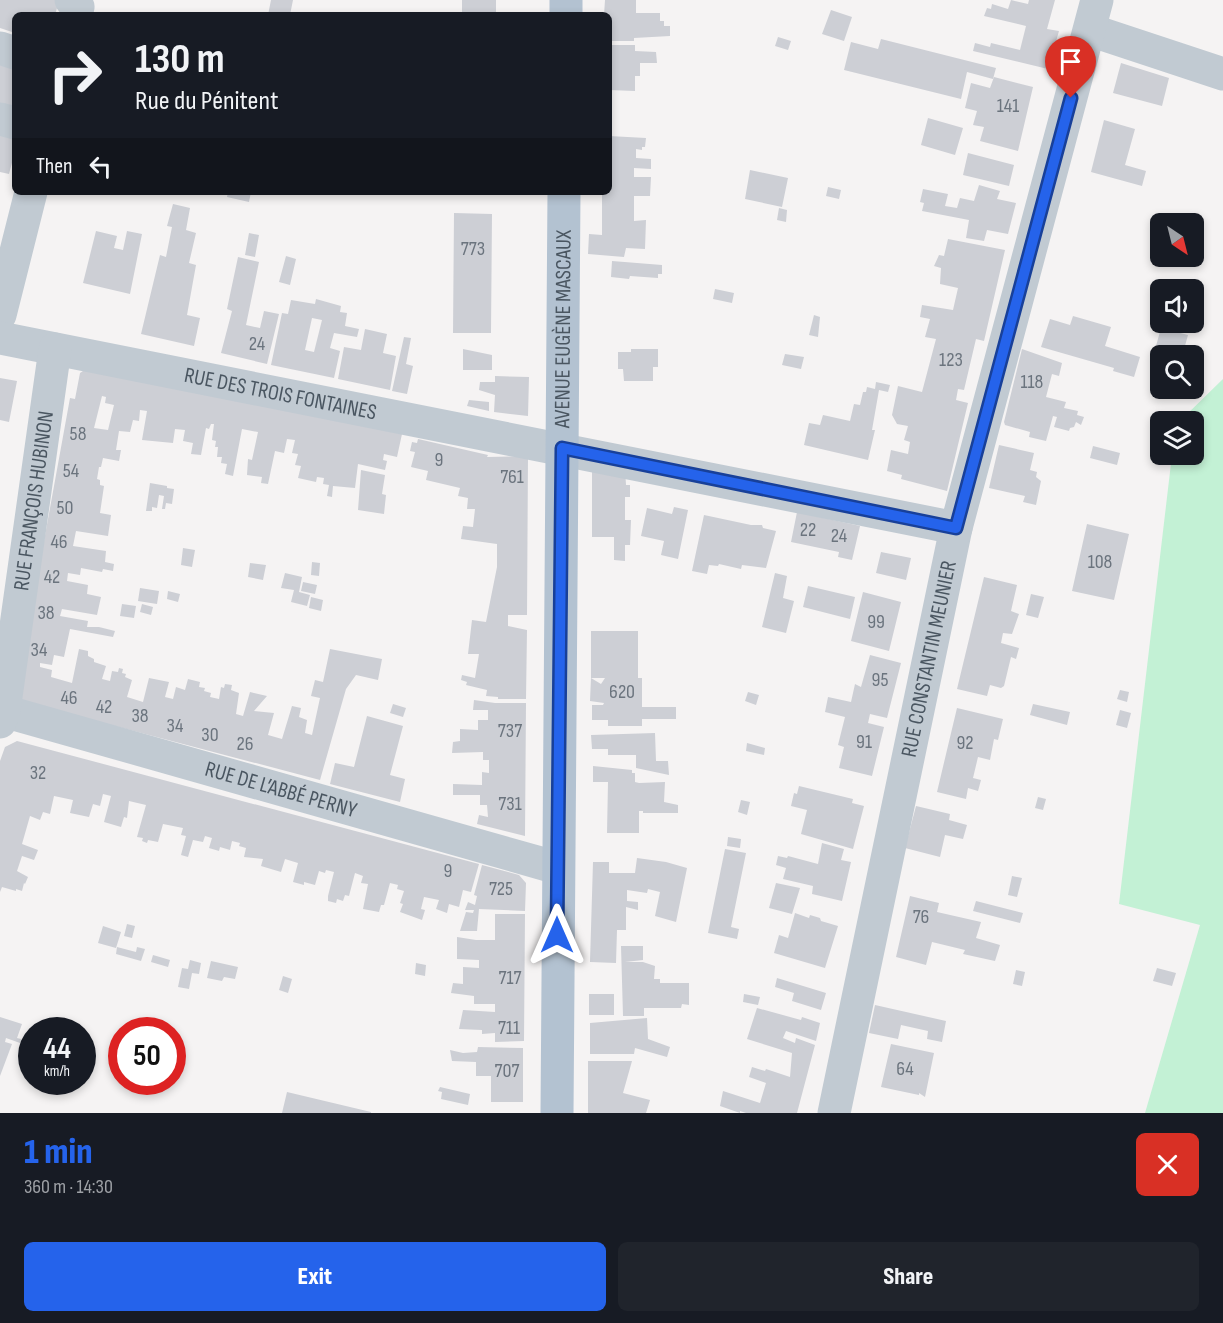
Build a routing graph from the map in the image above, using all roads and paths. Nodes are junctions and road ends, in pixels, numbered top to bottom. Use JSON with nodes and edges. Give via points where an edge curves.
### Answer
{"nodes":[{"id":1,"x":71,"y":0,"type":"edge"},
{"id":2,"x":77,"y":12,"type":"edge"},
{"id":3,"x":1094,"y":15,"type":"edge"},
{"id":4,"x":1223,"y":74,"type":"edge"},
{"id":5,"x":30,"y":195,"type":"edge"},
{"id":6,"x":564,"y":195,"type":"edge"},
{"id":7,"x":0,"y":315,"type":"edge"},
{"id":8,"x":0,"y":338,"type":"edge"},
{"id":9,"x":55,"y":349,"type":"junction"},
{"id":10,"x":562,"y":448,"type":"junction"},
{"id":11,"x":956,"y":528,"type":"junction"},
{"id":12,"x":1,"y":715,"type":"edge"},
{"id":13,"x":558,"y":868,"type":"junction"},
{"id":14,"x":557,"y":1113,"type":"edge"},
{"id":15,"x":834,"y":1113,"type":"edge"}],
"edges":[{"from":1,"to":2,"type":"street","via":[[78,7]]},
{"from":3,"to":4,"type":"street"},
{"from":3,"to":11,"type":"street","name":"RUE CONSTANTIN MEUNIER"},
{"from":5,"to":7,"type":"street"},
{"from":6,"to":10,"type":"main road","name":"AVENUE EUGÈNE MASCAUX"},
{"from":8,"to":9,"type":"street","name":"RUE DES TROIS FONTAINES"},
{"from":9,"to":10,"type":"street","name":"RUE DES TROIS FONTAINES"},
{"from":9,"to":12,"type":"street","name":"RUE FRANÇOIS HUBINON"},
{"from":10,"to":11,"type":"street","name":"RUE DES TROIS FONTAINES"},
{"from":10,"to":13,"type":"main road","name":"AVENUE EUGÈNE MASCAUX"},
{"from":11,"to":15,"type":"street","name":"RUE CONSTANTIN MEUNIER"},
{"from":12,"to":13,"type":"street","name":"RUE DE L’ABBÉ PERNY"},
{"from":13,"to":14,"type":"main road","name":"AVENUE EUGÈNE MASCAUX"}]}
